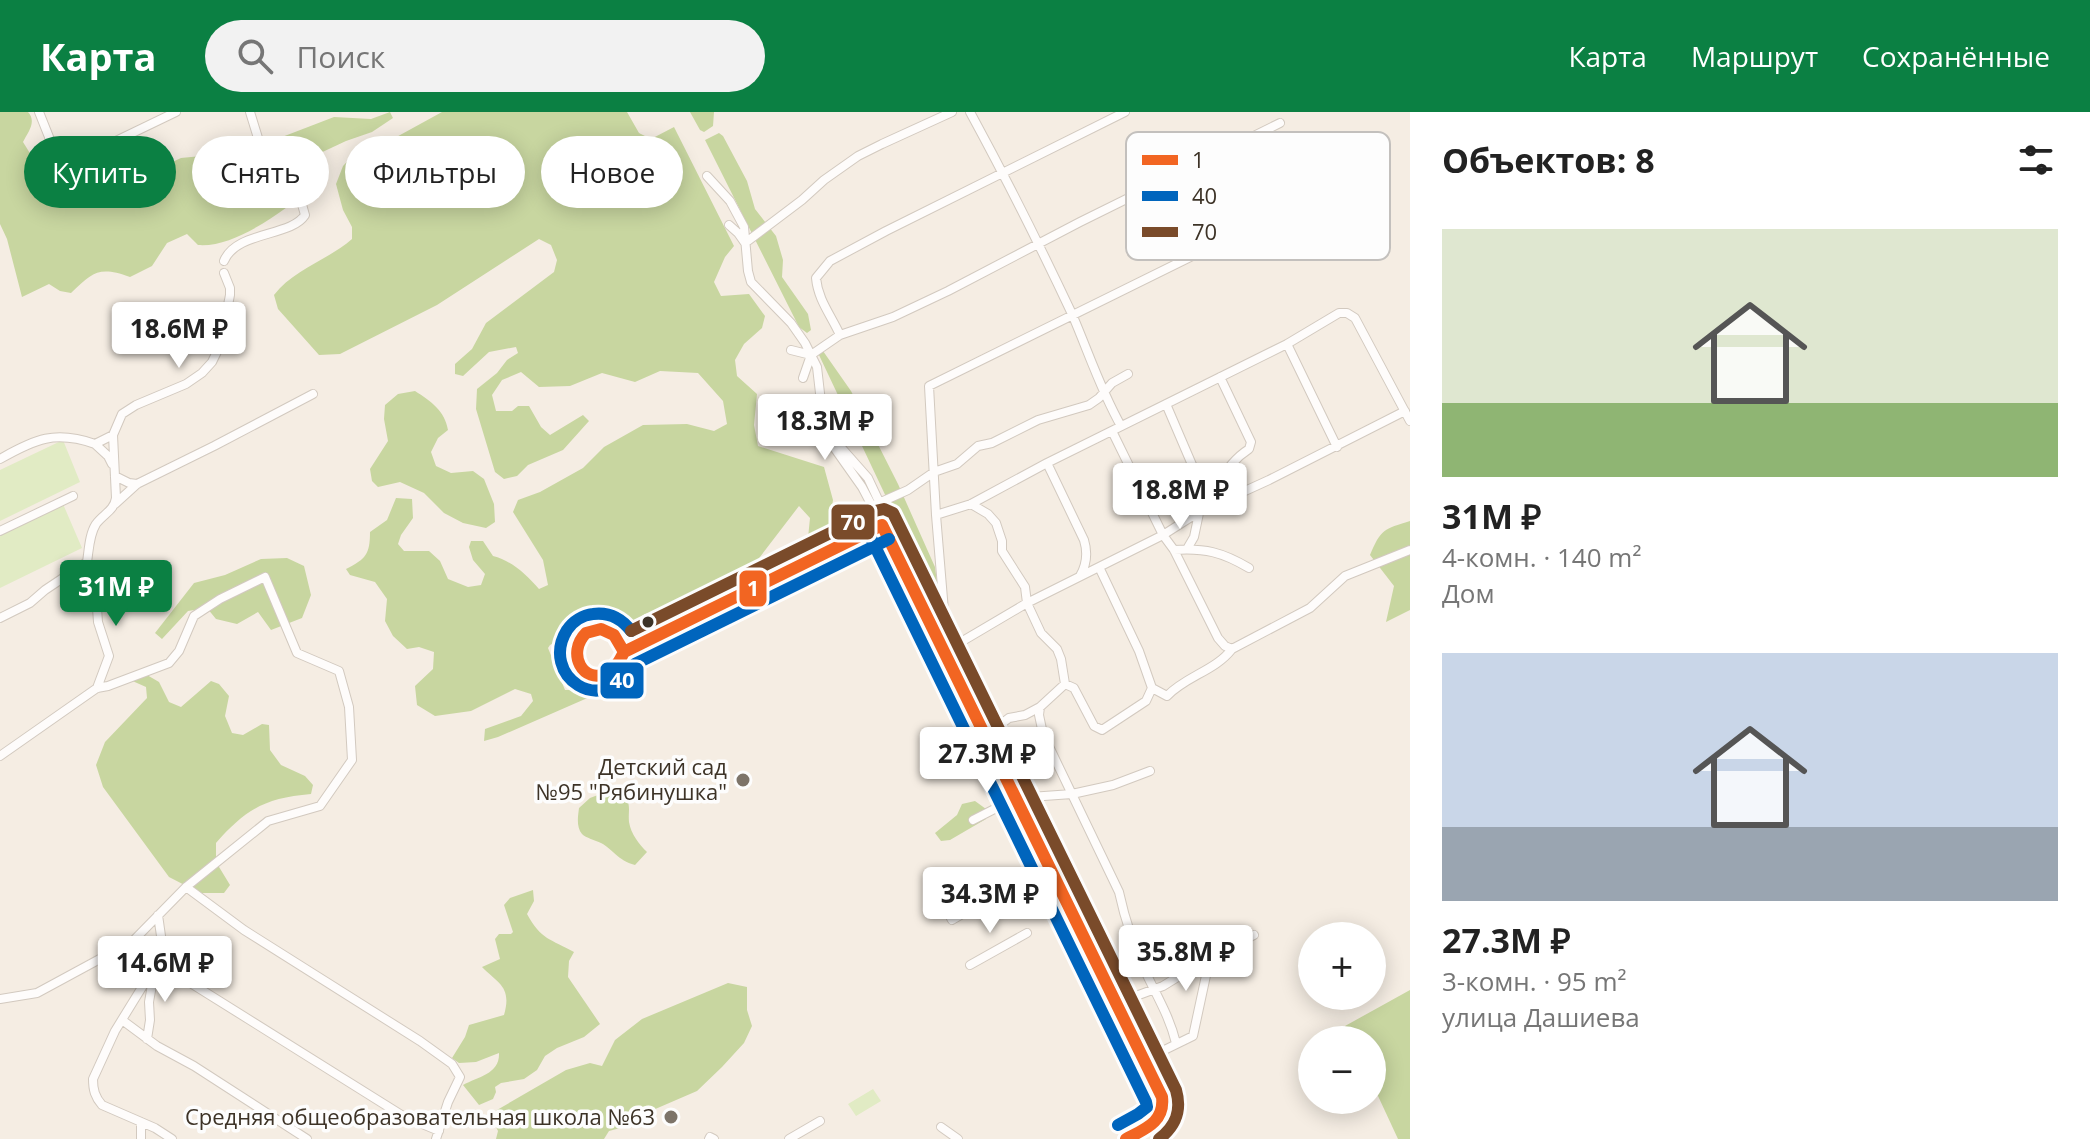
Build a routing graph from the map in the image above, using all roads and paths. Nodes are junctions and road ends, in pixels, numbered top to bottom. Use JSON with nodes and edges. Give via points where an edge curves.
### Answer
{"nodes":[{"id":1,"x":39,"y":112,"type":"edge"},
{"id":2,"x":176,"y":112,"type":"edge"},
{"id":3,"x":250,"y":112,"type":"edge"},
{"id":4,"x":952,"y":112,"type":"edge"},
{"id":5,"x":970,"y":112,"type":"edge"},
{"id":6,"x":1125,"y":112,"type":"edge"},
{"id":7,"x":1280,"y":123,"type":"dead end"},
{"id":8,"x":1262,"y":132,"type":"edge"},
{"id":9,"x":49,"y":136,"type":"edge"},
{"id":10,"x":126,"y":136,"type":"edge"},
{"id":11,"x":1002,"y":172,"type":"junction"},
{"id":12,"x":707,"y":176,"type":"dead end"},
{"id":13,"x":1126,"y":200,"type":"edge"},
{"id":14,"x":729,"y":225,"type":"dead end"},
{"id":15,"x":745,"y":243,"type":"junction"},
{"id":16,"x":1038,"y":244,"type":"junction"},
{"id":17,"x":1184,"y":260,"type":"edge"},
{"id":18,"x":224,"y":261,"type":"dead end"},
{"id":19,"x":224,"y":273,"type":"dead end"},
{"id":20,"x":1072,"y":315,"type":"junction"},
{"id":21,"x":840,"y":335,"type":"junction"},
{"id":22,"x":1287,"y":344,"type":"junction"},
{"id":23,"x":791,"y":350,"type":"dead end"},
{"id":24,"x":811,"y":355,"type":"junction"},
{"id":25,"x":1128,"y":374,"type":"dead end"},
{"id":26,"x":1220,"y":377,"type":"junction"},
{"id":27,"x":803,"y":378,"type":"dead end"},
{"id":28,"x":1105,"y":392,"type":"junction"},
{"id":29,"x":313,"y":394,"type":"dead end"},
{"id":30,"x":1166,"y":404,"type":"junction"},
{"id":31,"x":1405,"y":411,"type":"junction"},
{"id":32,"x":1410,"y":421,"type":"edge"},
{"id":33,"x":1121,"y":426,"type":"junction"},
{"id":34,"x":1112,"y":431,"type":"junction"},
{"id":35,"x":113,"y":435,"type":"junction"},
{"id":36,"x":95,"y":444,"type":"junction"},
{"id":37,"x":1337,"y":447,"type":"junction"},
{"id":38,"x":0,"y":459,"type":"edge"},
{"id":39,"x":1047,"y":463,"type":"junction"},
{"id":40,"x":115,"y":472,"type":"junction"},
{"id":41,"x":934,"y":472,"type":"junction"},
{"id":42,"x":137,"y":484,"type":"junction"},
{"id":43,"x":73,"y":496,"type":"dead end"},
{"id":44,"x":115,"y":504,"type":"junction"},
{"id":45,"x":876,"y":504,"type":"junction"},
{"id":46,"x":971,"y":504,"type":"junction"},
{"id":47,"x":1200,"y":509,"type":"junction"},
{"id":48,"x":936,"y":515,"type":"junction"},
{"id":49,"x":882,"y":525,"type":"junction"},
{"id":50,"x":0,"y":531,"type":"edge"},
{"id":51,"x":1163,"y":535,"type":"junction"},
{"id":52,"x":1187,"y":549,"type":"junction"},
{"id":53,"x":1174,"y":550,"type":"junction"},
{"id":54,"x":1410,"y":550,"type":"edge"},
{"id":55,"x":905,"y":557,"type":"dead end"},
{"id":56,"x":87,"y":562,"type":"junction"},
{"id":57,"x":1099,"y":567,"type":"junction"},
{"id":58,"x":1249,"y":568,"type":"dead end"},
{"id":59,"x":1080,"y":576,"type":"junction"},
{"id":60,"x":1027,"y":603,"type":"junction"},
{"id":61,"x":0,"y":618,"type":"edge"},
{"id":62,"x":1232,"y":649,"type":"junction"},
{"id":63,"x":624,"y":652,"type":"junction"},
{"id":64,"x":944,"y":652,"type":"junction"},
{"id":65,"x":1065,"y":684,"type":"junction"},
{"id":66,"x":97,"y":688,"type":"junction"},
{"id":67,"x":1152,"y":688,"type":"junction"},
{"id":68,"x":1040,"y":707,"type":"junction"},
{"id":69,"x":985,"y":736,"type":"junction"},
{"id":70,"x":0,"y":756,"type":"edge"},
{"id":71,"x":1150,"y":771,"type":"dead end"},
{"id":72,"x":1072,"y":794,"type":"junction"},
{"id":73,"x":1016,"y":798,"type":"junction"},
{"id":74,"x":973,"y":820,"type":"dead end"},
{"id":75,"x":998,"y":875,"type":"dead end"},
{"id":76,"x":186,"y":887,"type":"junction"},
{"id":77,"x":1005,"y":889,"type":"dead end"},
{"id":78,"x":158,"y":915,"type":"junction"},
{"id":79,"x":1027,"y":933,"type":"dead end"},
{"id":80,"x":1254,"y":935,"type":"dead end"},
{"id":81,"x":1210,"y":957,"type":"junction"},
{"id":82,"x":158,"y":962,"type":"junction"},
{"id":83,"x":970,"y":965,"type":"dead end"},
{"id":84,"x":1155,"y":989,"type":"junction"},
{"id":85,"x":0,"y":999,"type":"edge"},
{"id":86,"x":1117,"y":1003,"type":"junction"},
{"id":87,"x":122,"y":1020,"type":"junction"},
{"id":88,"x":147,"y":1039,"type":"junction"},
{"id":89,"x":1176,"y":1043,"type":"junction"},
{"id":90,"x":1144,"y":1060,"type":"junction"},
{"id":91,"x":820,"y":1121,"type":"dead end"},
{"id":92,"x":141,"y":1122,"type":"junction"},
{"id":93,"x":941,"y":1127,"type":"dead end"},
{"id":94,"x":438,"y":1135,"type":"edge"},
{"id":95,"x":141,"y":1139,"type":"edge"},
{"id":96,"x":172,"y":1139,"type":"edge"},
{"id":97,"x":307,"y":1139,"type":"edge"},
{"id":98,"x":789,"y":1139,"type":"edge"},
{"id":99,"x":958,"y":1139,"type":"edge"},
{"id":100,"x":1126,"y":1139,"type":"edge"}],
"edges":[{"from":1,"to":9,"type":"street"},
{"from":2,"to":10,"type":"street"},
{"from":3,"to":18,"type":"street","via":[[258,138],[305,215],[231,249]]},
{"from":4,"to":15,"type":"street","via":[[858,156]]},
{"from":5,"to":11,"type":"street"},
{"from":6,"to":11,"type":"street"},
{"from":7,"to":8,"type":"street"},
{"from":11,"to":16,"type":"street"},
{"from":11,"to":21,"type":"street","via":[[830,261],[816,278],[817,293]]},
{"from":12,"to":15,"type":"street","via":[[730,201],[744,227]]},
{"from":13,"to":16,"type":"street"},
{"from":14,"to":15,"type":"street"},
{"from":15,"to":24,"type":"street","via":[[751,282],[791,323]]},
{"from":16,"to":20,"type":"street"},
{"from":16,"to":21,"type":"street","via":[[893,317]]},
{"from":17,"to":20,"type":"street"},
{"from":19,"to":35,"type":"street","via":[[230,288],[227,331],[212,362],[186,384],[122,414]]},
{"from":20,"to":28,"type":"street"},
{"from":20,"to":41,"type":"street","via":[[929,386]]},
{"from":21,"to":24,"type":"street"},
{"from":22,"to":26,"type":"street"},
{"from":22,"to":31,"type":"street","via":[[1328,318],[1347,313],[1355,318]]},
{"from":22,"to":37,"type":"street"},
{"from":23,"to":24,"type":"street"},
{"from":24,"to":27,"type":"street"},
{"from":24,"to":45,"type":"street","via":[[824,428]]},
{"from":25,"to":28,"type":"street"},
{"from":26,"to":30,"type":"street"},
{"from":26,"to":47,"type":"street","via":[[1251,442]]},
{"from":28,"to":33,"type":"street"},
{"from":28,"to":41,"type":"street","via":[[1089,405],[1038,420]]},
{"from":29,"to":42,"type":"street"},
{"from":30,"to":33,"type":"street"},
{"from":30,"to":47,"type":"street","via":[[1193,467]]},
{"from":31,"to":32,"type":"street"},
{"from":31,"to":37,"type":"street"},
{"from":33,"to":34,"type":"street"},
{"from":34,"to":39,"type":"street"},
{"from":34,"to":51,"type":"street"},
{"from":35,"to":36,"type":"street"},
{"from":35,"to":40,"type":"street"},
{"from":36,"to":38,"type":"street","via":[[50,437]]},
{"from":36,"to":40,"type":"street"},
{"from":37,"to":47,"type":"street"},
{"from":39,"to":46,"type":"street"},
{"from":39,"to":59,"type":"street","via":[[1087,550]]},
{"from":40,"to":42,"type":"street"},
{"from":40,"to":44,"type":"street"},
{"from":41,"to":45,"type":"street"},
{"from":41,"to":48,"type":"street"},
{"from":42,"to":44,"type":"street"},
{"from":43,"to":50,"type":"street"},
{"from":44,"to":56,"type":"street","via":[[94,528]]},
{"from":45,"to":49,"type":"street"},
{"from":45,"to":55,"type":"street"},
{"from":46,"to":48,"type":"street"},
{"from":46,"to":60,"type":"street","via":[[996,523],[1002,551],[1025,587]]},
{"from":47,"to":51,"type":"street"},
{"from":47,"to":52,"type":"street"},
{"from":48,"to":64,"type":"street"},
{"from":49,"to":63,"type":"street"},
{"from":49,"to":64,"type":"street"},
{"from":51,"to":53,"type":"street"},
{"from":51,"to":57,"type":"street"},
{"from":52,"to":53,"type":"street"},
{"from":52,"to":58,"type":"street","via":[[1212,551]]},
{"from":53,"to":62,"type":"street","via":[[1218,638]]},
{"from":54,"to":62,"type":"street","via":[[1345,576],[1310,608]]},
{"from":56,"to":61,"type":"street"},
{"from":56,"to":66,"type":"street","via":[[109,656]]},
{"from":57,"to":59,"type":"street"},
{"from":57,"to":67,"type":"street"},
{"from":59,"to":60,"type":"street"},
{"from":60,"to":64,"type":"street"},
{"from":60,"to":65,"type":"street","via":[[1041,633],[1057,649]]},
{"from":62,"to":67,"type":"street","via":[[1167,696]]},
{"from":63,"to":63,"type":"street","via":[[610,631],[597,628],[576,644],[582,669],[594,676],[608,674]]},
{"from":64,"to":69,"type":"street"},
{"from":65,"to":67,"type":"street","via":[[1074,688],[1094,726],[1102,730],[1146,701]]},
{"from":65,"to":68,"type":"street"},
{"from":66,"to":70,"type":"street"},
{"from":66,"to":76,"type":"street","via":[[169,663],[194,616],[265,577],[297,653],[339,671],[349,707],[352,760],[320,806],[268,821]]},
{"from":68,"to":69,"type":"street","via":[[1009,718]]},
{"from":68,"to":72,"type":"street","via":[[1043,734]]},
{"from":69,"to":73,"type":"street"},
{"from":71,"to":72,"type":"street"},
{"from":72,"to":73,"type":"street"},
{"from":72,"to":84,"type":"street","via":[[1119,892]]},
{"from":73,"to":74,"type":"street"},
{"from":73,"to":86,"type":"street"},
{"from":75,"to":77,"type":"street","via":[[944,905],[952,920]]},
{"from":76,"to":78,"type":"street"},
{"from":76,"to":94,"type":"street","via":[[452,1064],[460,1077]]},
{"from":78,"to":82,"type":"street"},
{"from":78,"to":85,"type":"street","via":[[133,941],[37,993]]},
{"from":79,"to":83,"type":"street"},
{"from":80,"to":81,"type":"street"},
{"from":81,"to":84,"type":"street"},
{"from":81,"to":89,"type":"street","via":[[1193,1036]]},
{"from":82,"to":87,"type":"street"},
{"from":82,"to":88,"type":"street"},
{"from":82,"to":94,"type":"street"},
{"from":84,"to":86,"type":"street"},
{"from":84,"to":89,"type":"street"},
{"from":86,"to":90,"type":"street"},
{"from":87,"to":88,"type":"street"},
{"from":87,"to":92,"type":"street","via":[[93,1079],[94,1093],[102,1105]]},
{"from":88,"to":97,"type":"street"},
{"from":89,"to":90,"type":"street"},
{"from":90,"to":100,"type":"street","via":[[1164,1109],[1159,1119]]},
{"from":91,"to":98,"type":"street"},
{"from":92,"to":95,"type":"street"},
{"from":92,"to":96,"type":"street"},
{"from":93,"to":99,"type":"street"}]}
